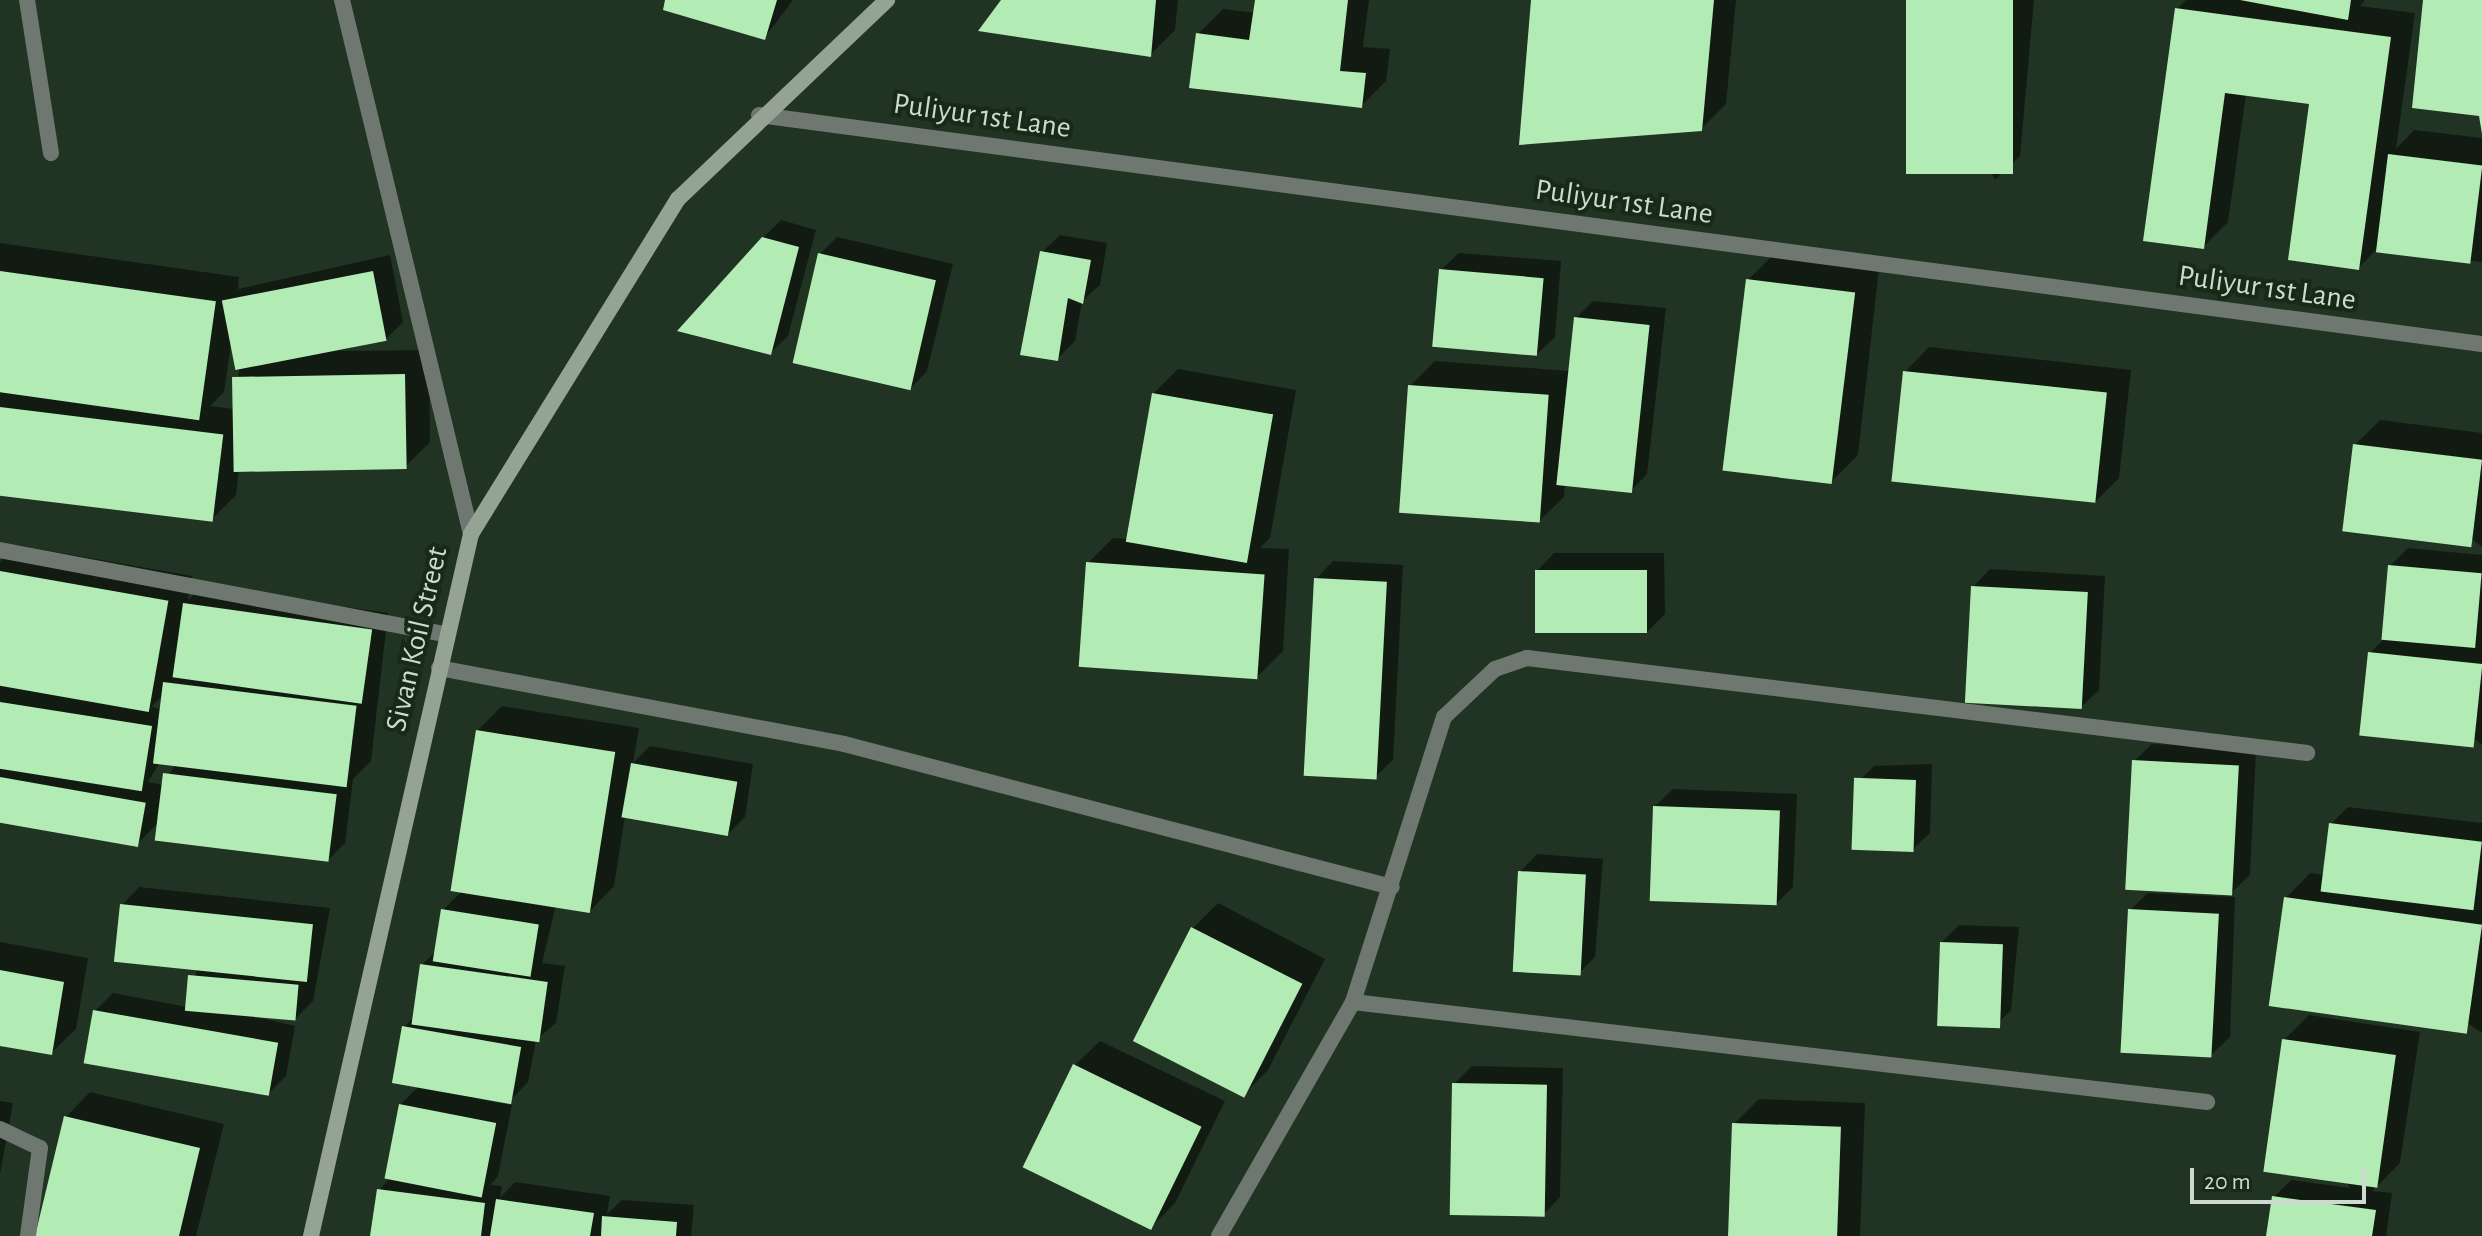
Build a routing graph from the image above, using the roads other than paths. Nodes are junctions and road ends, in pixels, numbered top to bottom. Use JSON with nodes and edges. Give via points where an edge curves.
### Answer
{"nodes":[{"id":1,"x":27,"y":0,"type":"edge"},
{"id":2,"x":342,"y":0,"type":"edge"},
{"id":3,"x":887,"y":0,"type":"edge"},
{"id":4,"x":759,"y":115,"type":"junction"},
{"id":5,"x":51,"y":153,"type":"dead end"},
{"id":6,"x":2482,"y":344,"type":"edge"},
{"id":7,"x":471,"y":534,"type":"junction"},
{"id":8,"x":0,"y":550,"type":"edge"},
{"id":9,"x":446,"y":634,"type":"junction"},
{"id":10,"x":439,"y":668,"type":"junction"},
{"id":11,"x":2307,"y":753,"type":"dead end"},
{"id":12,"x":1392,"y":887,"type":"junction"},
{"id":13,"x":1353,"y":1002,"type":"junction"},
{"id":14,"x":2207,"y":1102,"type":"dead end"},
{"id":15,"x":0,"y":1129,"type":"edge"},
{"id":16,"x":28,"y":1236,"type":"edge"},
{"id":17,"x":311,"y":1236,"type":"edge"},
{"id":18,"x":1219,"y":1236,"type":"edge"}],
"edges":[{"from":1,"to":5,"type":"street"},
{"from":2,"to":7,"type":"street"},
{"from":3,"to":4,"type":"street","name":"Sivan Koil Street"},
{"from":4,"to":6,"type":"street","name":"Puliyur 1st Lane"},
{"from":4,"to":7,"type":"street","name":"Sivan Koil Street","via":[[678,199]]},
{"from":7,"to":9,"type":"street","name":"Sivan Koil Street"},
{"from":8,"to":9,"type":"street"},
{"from":9,"to":10,"type":"street","name":"Sivan Koil Street"},
{"from":10,"to":12,"type":"street","via":[[844,744]]},
{"from":10,"to":17,"type":"street","name":"Sivan Koil Street"},
{"from":11,"to":12,"type":"street","via":[[1527,658],[1495,669],[1444,717]]},
{"from":12,"to":13,"type":"street"},
{"from":13,"to":14,"type":"street"},
{"from":13,"to":18,"type":"street"},
{"from":15,"to":16,"type":"street","via":[[40,1148]]}]}
